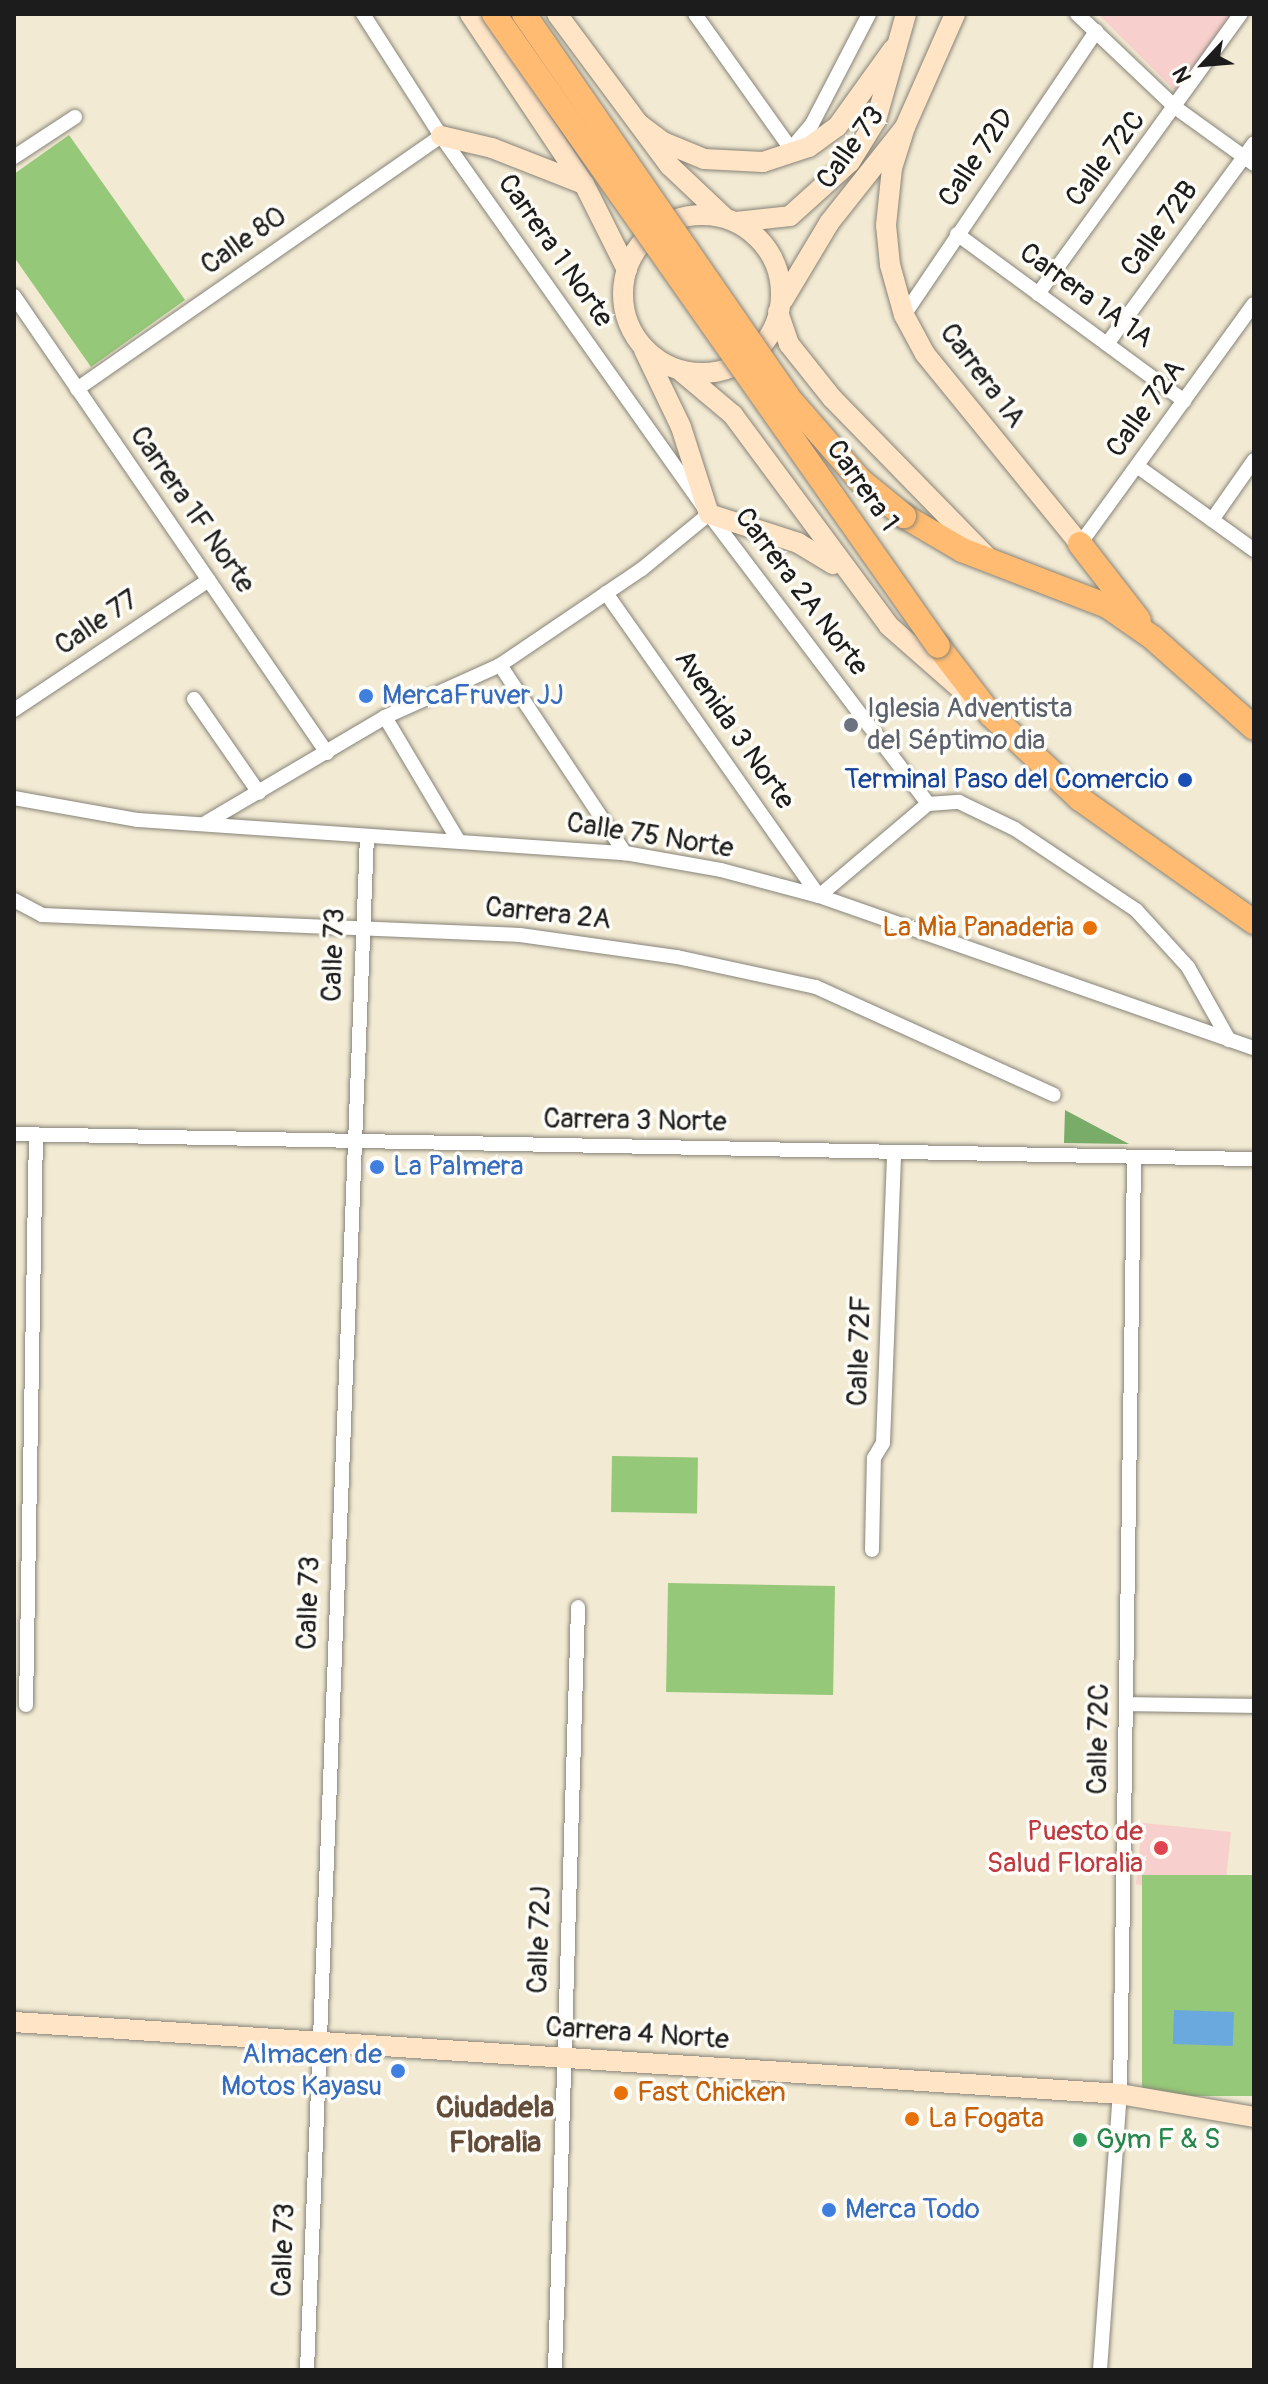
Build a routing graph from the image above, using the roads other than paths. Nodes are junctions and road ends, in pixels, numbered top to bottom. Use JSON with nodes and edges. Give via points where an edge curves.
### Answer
{"nodes":[{"id":1,"x":363,"y":14,"type":"edge"},
{"id":2,"x":470,"y":14,"type":"edge"},
{"id":3,"x":494,"y":14,"type":"edge"},
{"id":4,"x":524,"y":14,"type":"edge"},
{"id":5,"x":557,"y":14,"type":"edge"},
{"id":6,"x":695,"y":14,"type":"edge"},
{"id":7,"x":869,"y":14,"type":"edge"},
{"id":8,"x":906,"y":14,"type":"edge"},
{"id":9,"x":955,"y":14,"type":"edge"},
{"id":10,"x":1077,"y":14,"type":"edge"},
{"id":11,"x":1241,"y":14,"type":"edge"},
{"id":12,"x":1096,"y":31,"type":"junction"},
{"id":13,"x":893,"y":49,"type":"junction"},
{"id":14,"x":1176,"y":108,"type":"junction"},
{"id":15,"x":75,"y":117,"type":"dead end"},
{"id":16,"x":639,"y":124,"type":"junction"},
{"id":17,"x":905,"y":127,"type":"junction"},
{"id":18,"x":441,"y":136,"type":"junction"},
{"id":19,"x":1254,"y":143,"type":"edge"},
{"id":20,"x":791,"y":149,"type":"junction"},
{"id":21,"x":14,"y":157,"type":"edge"},
{"id":22,"x":1249,"y":160,"type":"edge"},
{"id":23,"x":584,"y":184,"type":"junction"},
{"id":24,"x":731,"y":221,"type":"junction"},
{"id":25,"x":957,"y":234,"type":"junction"},
{"id":26,"x":627,"y":270,"type":"junction"},
{"id":27,"x":1038,"y":294,"type":"junction"},
{"id":28,"x":14,"y":296,"type":"edge"},
{"id":29,"x":1254,"y":304,"type":"edge"},
{"id":30,"x":779,"y":310,"type":"junction"},
{"id":31,"x":904,"y":315,"type":"junction"},
{"id":32,"x":641,"y":344,"type":"junction"},
{"id":33,"x":1107,"y":344,"type":"junction"},
{"id":34,"x":679,"y":369,"type":"junction"},
{"id":35,"x":77,"y":389,"type":"junction"},
{"id":36,"x":1184,"y":401,"type":"junction"},
{"id":37,"x":1254,"y":460,"type":"edge"},
{"id":38,"x":1137,"y":466,"type":"junction"},
{"id":39,"x":709,"y":514,"type":"junction"},
{"id":40,"x":1212,"y":520,"type":"junction"},
{"id":41,"x":1080,"y":544,"type":"junction"},
{"id":42,"x":1254,"y":550,"type":"edge"},
{"id":43,"x":995,"y":564,"type":"junction"},
{"id":44,"x":843,"y":570,"type":"junction"},
{"id":45,"x":209,"y":580,"type":"junction"},
{"id":46,"x":606,"y":593,"type":"junction"},
{"id":47,"x":1153,"y":638,"type":"junction"},
{"id":48,"x":500,"y":665,"type":"junction"},
{"id":49,"x":194,"y":699,"type":"dead end"},
{"id":50,"x":14,"y":710,"type":"edge"},
{"id":51,"x":991,"y":715,"type":"junction"},
{"id":52,"x":385,"y":717,"type":"junction"},
{"id":53,"x":1254,"y":728,"type":"edge"},
{"id":54,"x":327,"y":753,"type":"junction"},
{"id":55,"x":259,"y":793,"type":"junction"},
{"id":56,"x":14,"y":798,"type":"edge"},
{"id":57,"x":928,"y":804,"type":"junction"},
{"id":58,"x":206,"y":823,"type":"junction"},
{"id":59,"x":367,"y":838,"type":"junction"},
{"id":60,"x":458,"y":840,"type":"junction"},
{"id":61,"x":625,"y":853,"type":"junction"},
{"id":62,"x":819,"y":896,"type":"junction"},
{"id":63,"x":14,"y":900,"type":"edge"},
{"id":64,"x":1254,"y":922,"type":"edge"},
{"id":65,"x":363,"y":928,"type":"junction"},
{"id":66,"x":1229,"y":1040,"type":"junction"},
{"id":67,"x":1254,"y":1048,"type":"edge"},
{"id":68,"x":1054,"y":1095,"type":"dead end"},
{"id":69,"x":14,"y":1134,"type":"edge"},
{"id":70,"x":36,"y":1134,"type":"junction"},
{"id":71,"x":355,"y":1141,"type":"junction"},
{"id":72,"x":894,"y":1152,"type":"junction"},
{"id":73,"x":1134,"y":1157,"type":"junction"},
{"id":74,"x":1254,"y":1159,"type":"edge"},
{"id":75,"x":872,"y":1550,"type":"dead end"},
{"id":76,"x":578,"y":1607,"type":"dead end"},
{"id":77,"x":1126,"y":1704,"type":"junction"},
{"id":78,"x":26,"y":1705,"type":"dead end"},
{"id":79,"x":1254,"y":1706,"type":"edge"},
{"id":80,"x":14,"y":2022,"type":"edge"},
{"id":81,"x":320,"y":2042,"type":"junction"},
{"id":82,"x":562,"y":2057,"type":"junction"},
{"id":83,"x":1120,"y":2094,"type":"junction"},
{"id":84,"x":1254,"y":2117,"type":"edge"},
{"id":85,"x":307,"y":2370,"type":"edge"},
{"id":86,"x":555,"y":2370,"type":"edge"},
{"id":87,"x":1100,"y":2370,"type":"edge"}],
"edges":[{"from":1,"to":18,"type":"street","name":"Carrera 1 Norte"},
{"from":2,"to":23,"type":"street"},
{"from":3,"to":51,"type":"highway","name":"Carrera 1","bridge":true},
{"from":4,"to":43,"type":"highway","name":"Carrera 1","bridge":true,"via":[[792,402],[860,480],[904,516]]},
{"from":5,"to":16,"type":"street"},
{"from":6,"to":20,"type":"street"},
{"from":7,"to":20,"type":"street","via":[[812,124]]},
{"from":8,"to":13,"type":"street","name":"Calle 73"},
{"from":9,"to":17,"type":"street","name":"Calle 73"},
{"from":10,"to":12,"type":"street"},
{"from":11,"to":14,"type":"street","name":"Calle 72C"},
{"from":12,"to":14,"type":"street"},
{"from":12,"to":25,"type":"street","name":"Calle 72D"},
{"from":13,"to":20,"type":"street","via":[[849,115],[809,147]]},
{"from":13,"to":24,"type":"street","name":"Calle 73","via":[[876,120],[844,170],[790,216]]},
{"from":14,"to":22,"type":"street"},
{"from":14,"to":27,"type":"street","name":"Calle 72C"},
{"from":15,"to":21,"type":"street"},
{"from":16,"to":20,"type":"street","via":[[676,149],[718,162],[763,162]]},
{"from":16,"to":24,"type":"street","via":[[693,191]]},
{"from":17,"to":30,"type":"street","name":"Calle 73","via":[[815,243]]},
{"from":17,"to":31,"type":"street","name":"Carrera 1A","via":[[889,182],[886,225]]},
{"from":18,"to":23,"type":"street","via":[[492,148]]},
{"from":18,"to":35,"type":"street","name":"Calle 80"},
{"from":18,"to":39,"type":"street","name":"Carrera 1 Norte"},
{"from":19,"to":22,"type":"street","name":"Calle 72B"},
{"from":22,"to":33,"type":"street","name":"Calle 72B"},
{"from":23,"to":26,"type":"street"},
{"from":24,"to":26,"type":"street","via":[[700,215],[670,222],[642,243]]},
{"from":24,"to":30,"type":"street","via":[[769,254],[779,280]]},
{"from":25,"to":27,"type":"street","name":"Carrera 1A 1A"},
{"from":25,"to":31,"type":"street","name":"Calle 72D"},
{"from":26,"to":32,"type":"street","via":[[625,308]]},
{"from":27,"to":33,"type":"street","name":"Carrera 1A 1A"},
{"from":28,"to":35,"type":"street","name":"Carrera 1F Norte"},
{"from":29,"to":36,"type":"street","name":"Calle 72A"},
{"from":30,"to":34,"type":"street","via":[[764,342],[738,364],[706,373]]},
{"from":30,"to":43,"type":"street","via":[[789,344],[832,398]]},
{"from":31,"to":41,"type":"street","name":"Carrera 1A","via":[[925,354]]},
{"from":32,"to":34,"type":"street"},
{"from":32,"to":39,"type":"street","via":[[681,427]]},
{"from":33,"to":36,"type":"street","name":"Carrera 1A 1A"},
{"from":34,"to":44,"type":"street","via":[[733,415]]},
{"from":35,"to":45,"type":"street","name":"Carrera 1F Norte"},
{"from":36,"to":38,"type":"street","name":"Calle 72A"},
{"from":37,"to":40,"type":"street"},
{"from":38,"to":40,"type":"street"},
{"from":38,"to":41,"type":"street","name":"Calle 72A"},
{"from":39,"to":44,"type":"street","via":[[798,543]]},
{"from":39,"to":46,"type":"street"},
{"from":39,"to":57,"type":"street","name":"Carrera 2A Norte"},
{"from":40,"to":42,"type":"street"},
{"from":41,"to":47,"type":"highway"},
{"from":43,"to":47,"type":"highway","name":"Carrera 1","via":[[1107,606]]},
{"from":44,"to":51,"type":"street","via":[[916,653]]},
{"from":45,"to":50,"type":"street","name":"Calle 77"},
{"from":45,"to":54,"type":"street","name":"Carrera 1F Norte"},
{"from":46,"to":48,"type":"street"},
{"from":46,"to":62,"type":"street","name":"Avenida 3 Norte"},
{"from":47,"to":53,"type":"highway","name":"Carrera 1"},
{"from":48,"to":52,"type":"street"},
{"from":48,"to":61,"type":"street"},
{"from":49,"to":55,"type":"street"},
{"from":51,"to":64,"type":"highway","name":"Carrera 1","via":[[1080,799]]},
{"from":52,"to":54,"type":"street"},
{"from":52,"to":60,"type":"street"},
{"from":54,"to":55,"type":"street"},
{"from":55,"to":58,"type":"street"},
{"from":56,"to":58,"type":"street","name":"Calle 75 Norte","via":[[138,820]]},
{"from":57,"to":62,"type":"street"},
{"from":57,"to":66,"type":"street","via":[[959,802],[1015,829],[1136,910],[1188,967]]},
{"from":58,"to":59,"type":"street","name":"Calle 75 Norte"},
{"from":59,"to":60,"type":"street","name":"Calle 75 Norte"},
{"from":59,"to":65,"type":"street","name":"Calle 73"},
{"from":60,"to":61,"type":"street","name":"Calle 75 Norte"},
{"from":61,"to":62,"type":"street","name":"Calle 75 Norte","via":[[721,870]]},
{"from":62,"to":66,"type":"street","name":"Calle 75 Norte"},
{"from":63,"to":65,"type":"street","name":"Carrera 2A","via":[[42,915]]},
{"from":65,"to":68,"type":"street","name":"Carrera 2A","via":[[520,935],[601,945],[816,987]]},
{"from":65,"to":71,"type":"street","name":"Calle 73"},
{"from":66,"to":67,"type":"street","name":"Calle 75 Norte"},
{"from":69,"to":70,"type":"street","name":"Carrera 3 Norte"},
{"from":70,"to":71,"type":"street","name":"Carrera 3 Norte"},
{"from":70,"to":78,"type":"street"},
{"from":71,"to":72,"type":"street","name":"Carrera 3 Norte"},
{"from":71,"to":81,"type":"street","name":"Calle 73"},
{"from":72,"to":73,"type":"street","name":"Carrera 3 Norte"},
{"from":72,"to":75,"type":"street","name":"Calle 72F","via":[[883,1443],[874,1458]]},
{"from":73,"to":74,"type":"street","name":"Carrera 3 Norte"},
{"from":73,"to":77,"type":"street","name":"Calle 72C"},
{"from":76,"to":82,"type":"street","name":"Calle 72J"},
{"from":77,"to":79,"type":"street"},
{"from":77,"to":83,"type":"street","name":"Calle 72C"},
{"from":80,"to":81,"type":"street","name":"Carrera 4 Norte"},
{"from":81,"to":82,"type":"street","name":"Carrera 4 Norte"},
{"from":81,"to":85,"type":"street","name":"Calle 73"},
{"from":82,"to":83,"type":"street","name":"Carrera 4 Norte"},
{"from":82,"to":86,"type":"street","name":"Calle 72J"},
{"from":83,"to":84,"type":"street","name":"Carrera 4 Norte"},
{"from":83,"to":87,"type":"street","name":"Calle 72C"}]}
